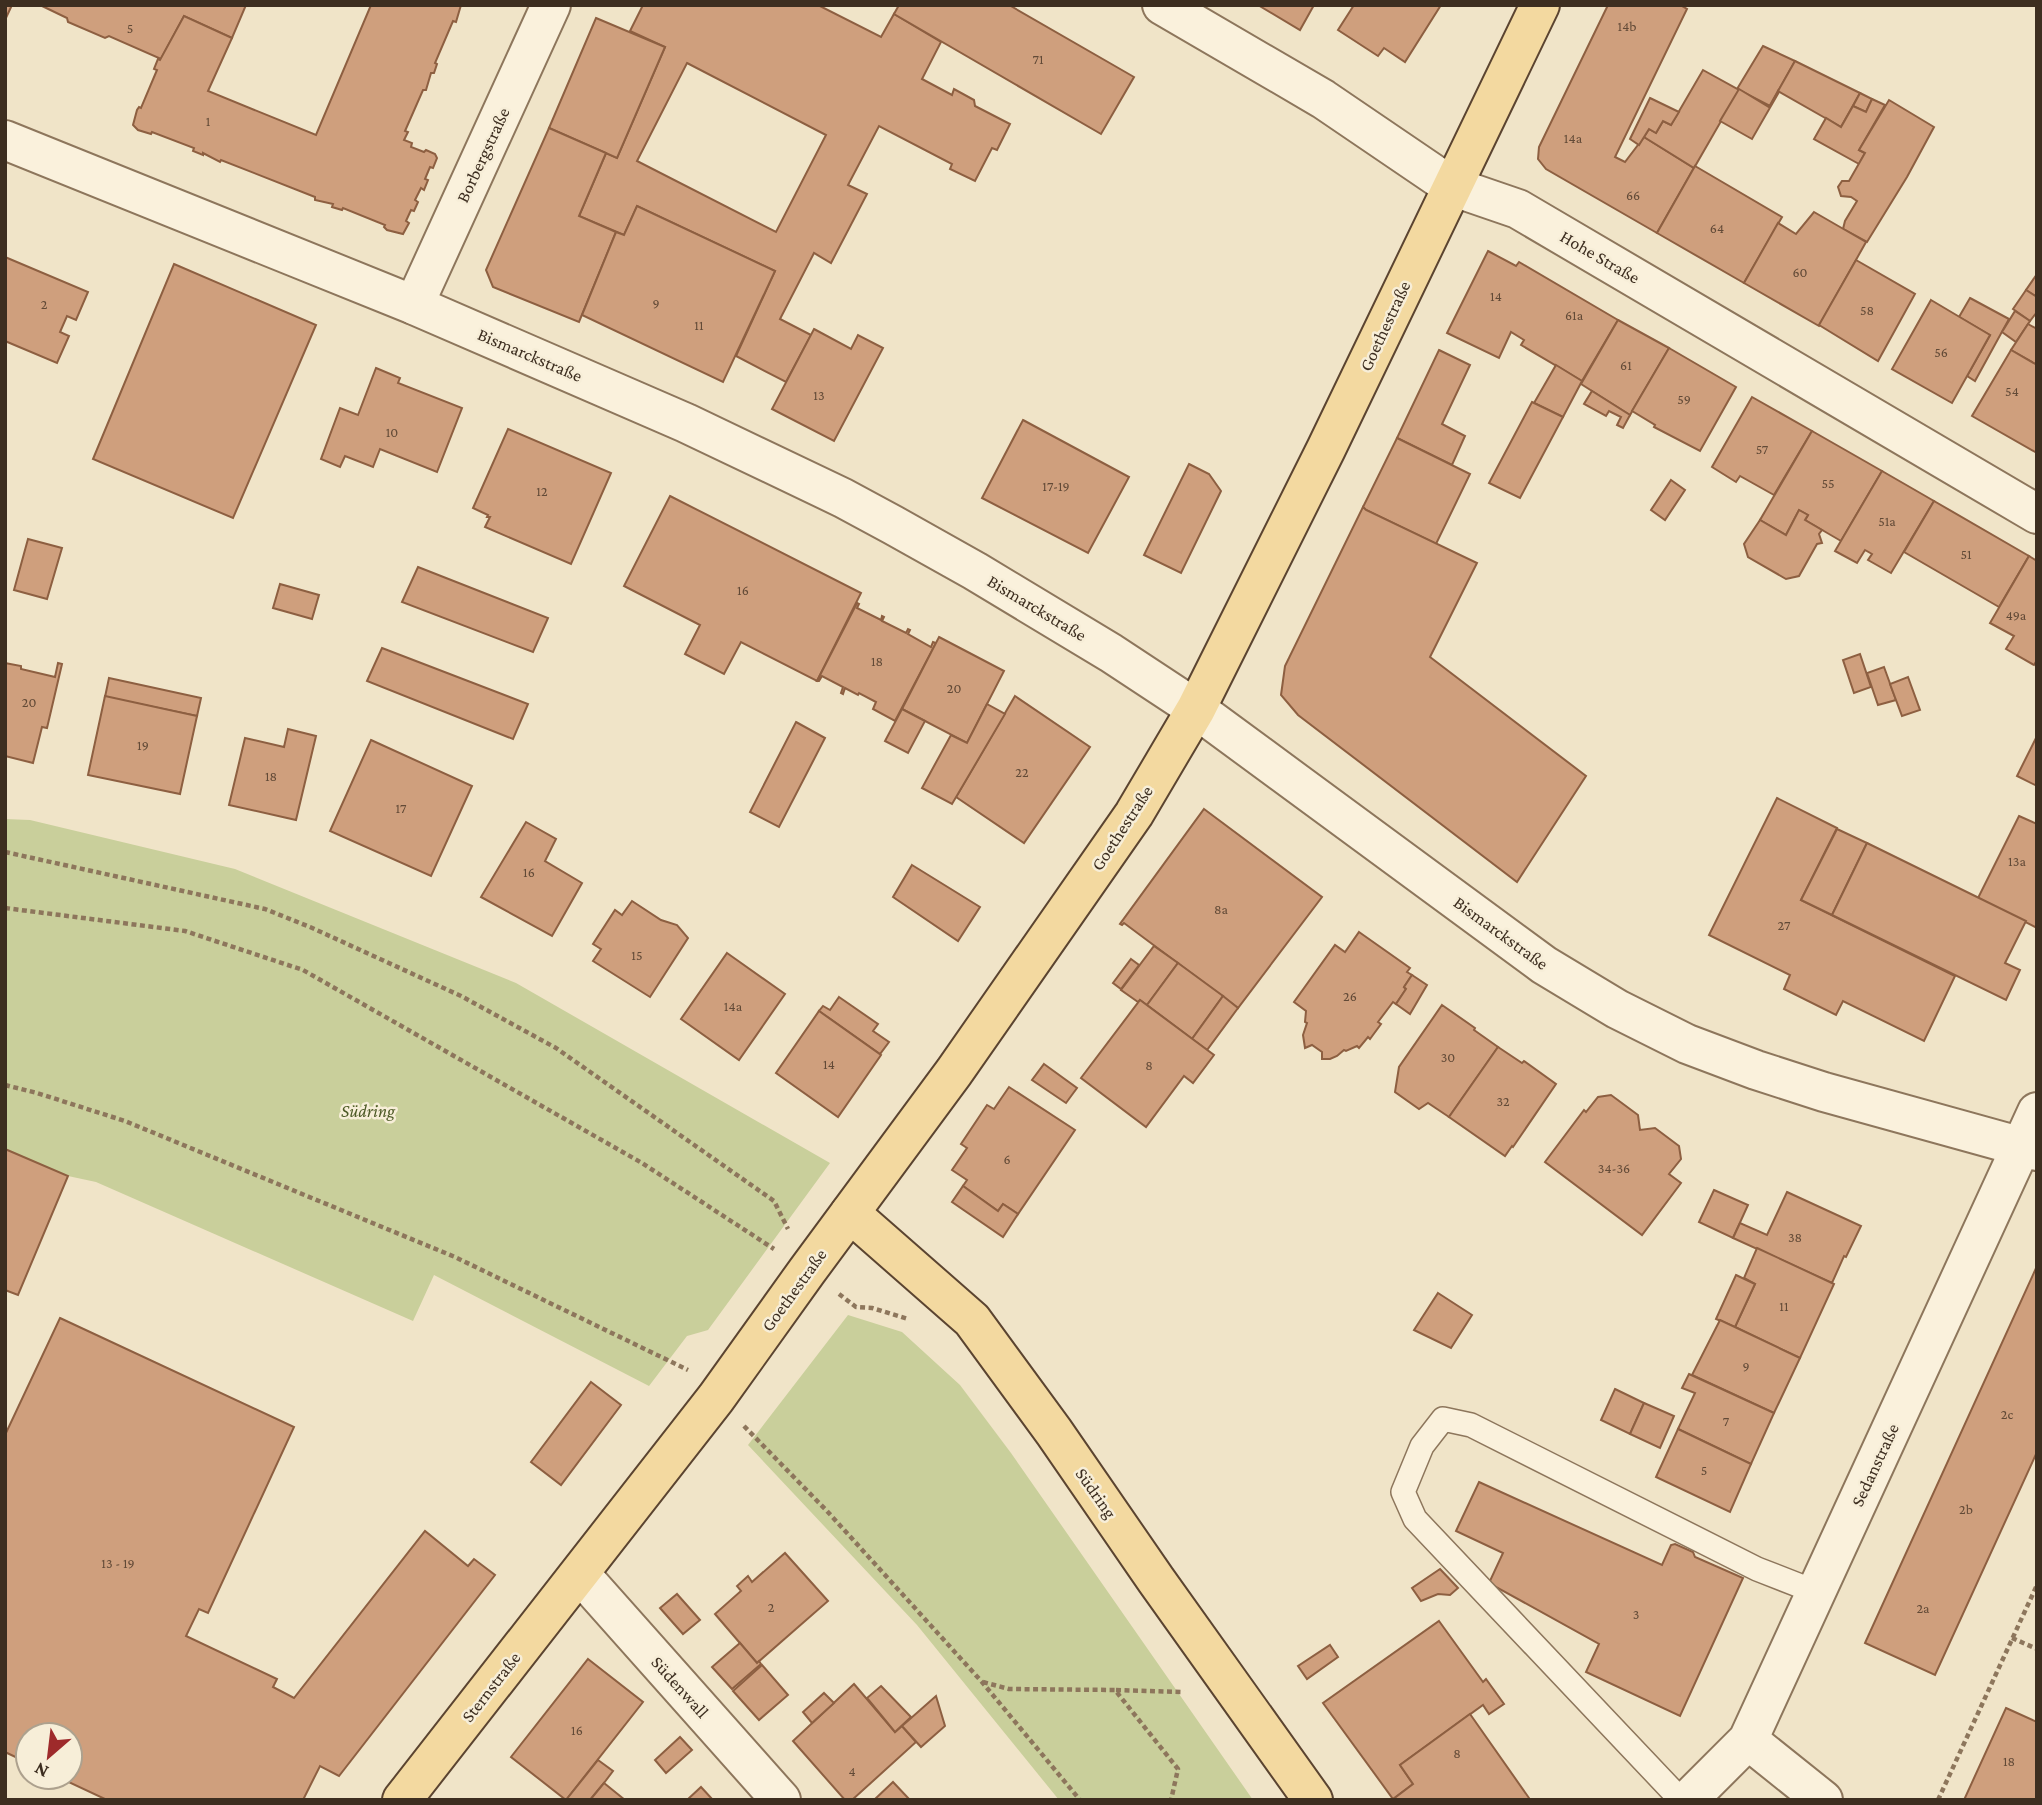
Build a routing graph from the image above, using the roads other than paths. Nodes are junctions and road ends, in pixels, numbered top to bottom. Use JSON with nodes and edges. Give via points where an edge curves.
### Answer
{"nodes":[{"id":1,"x":551,"y":5,"type":"edge"},
{"id":2,"x":1162,"y":5,"type":"edge"},
{"id":3,"x":1540,"y":5,"type":"edge"},
{"id":4,"x":5,"y":140,"type":"edge"},
{"id":5,"x":1451,"y":186,"type":"junction"},
{"id":6,"x":414,"y":305,"type":"junction"},
{"id":7,"x":2037,"y":514,"type":"edge"},
{"id":8,"x":1196,"y":709,"type":"junction"},
{"id":9,"x":2032,"y":1136,"type":"edge"},
{"id":10,"x":850,"y":1213,"type":"junction"},
{"id":11,"x":580,"y":1574,"type":"junction"},
{"id":12,"x":1816,"y":1592,"type":"junction"},
{"id":13,"x":1748,"y":1740,"type":"junction"},
{"id":14,"x":402,"y":1800,"type":"edge"},
{"id":15,"x":780,"y":1800,"type":"edge"},
{"id":16,"x":1313,"y":1800,"type":"edge"},
{"id":17,"x":1681,"y":1800,"type":"edge"},
{"id":18,"x":1688,"y":1800,"type":"edge"},
{"id":19,"x":1823,"y":1800,"type":"edge"}],
"edges":[{"from":1,"to":6,"type":"street","name":"Borbergstraße"},
{"from":2,"to":5,"type":"street","name":"Hohe Straße","via":[[1323,99]]},
{"from":3,"to":5,"type":"main road","name":"Goethestraße"},
{"from":4,"to":6,"type":"street","name":"Bismarckstraße"},
{"from":5,"to":7,"type":"street","name":"Hohe Straße","via":[[1518,209]]},
{"from":5,"to":8,"type":"main road","name":"Goethestraße"},
{"from":6,"to":8,"type":"street","name":"Bismarckstraße","via":[[686,423],[843,498],[975,571]]},
{"from":8,"to":9,"type":"street","name":"Bismarckstraße","via":[[1544,965],[1617,1009],[1687,1044],[1756,1070],[1909,1117]]},
{"from":8,"to":10,"type":"main road","name":"Goethestraße","via":[[1134,814]]},
{"from":9,"to":12,"type":"street","name":"Sedanstraße"},
{"from":10,"to":11,"type":"main road","name":"Goethestraße","via":[[719,1394]]},
{"from":10,"to":16,"type":"main road","name":"Südring","via":[[971,1320]]},
{"from":11,"to":14,"type":"main road","name":"Sternstraße"},
{"from":11,"to":15,"type":"street","name":"Südenwall"},
{"from":12,"to":13,"type":"street","name":"Sedanstraße"},
{"from":12,"to":17,"type":"lane","via":[[1757,1569],[1471,1425],[1443,1419],[1422,1446],[1403,1492],[1415,1519]]},
{"from":13,"to":18,"type":"street","name":"Sedanstraße"},
{"from":13,"to":19,"type":"street"}]}
